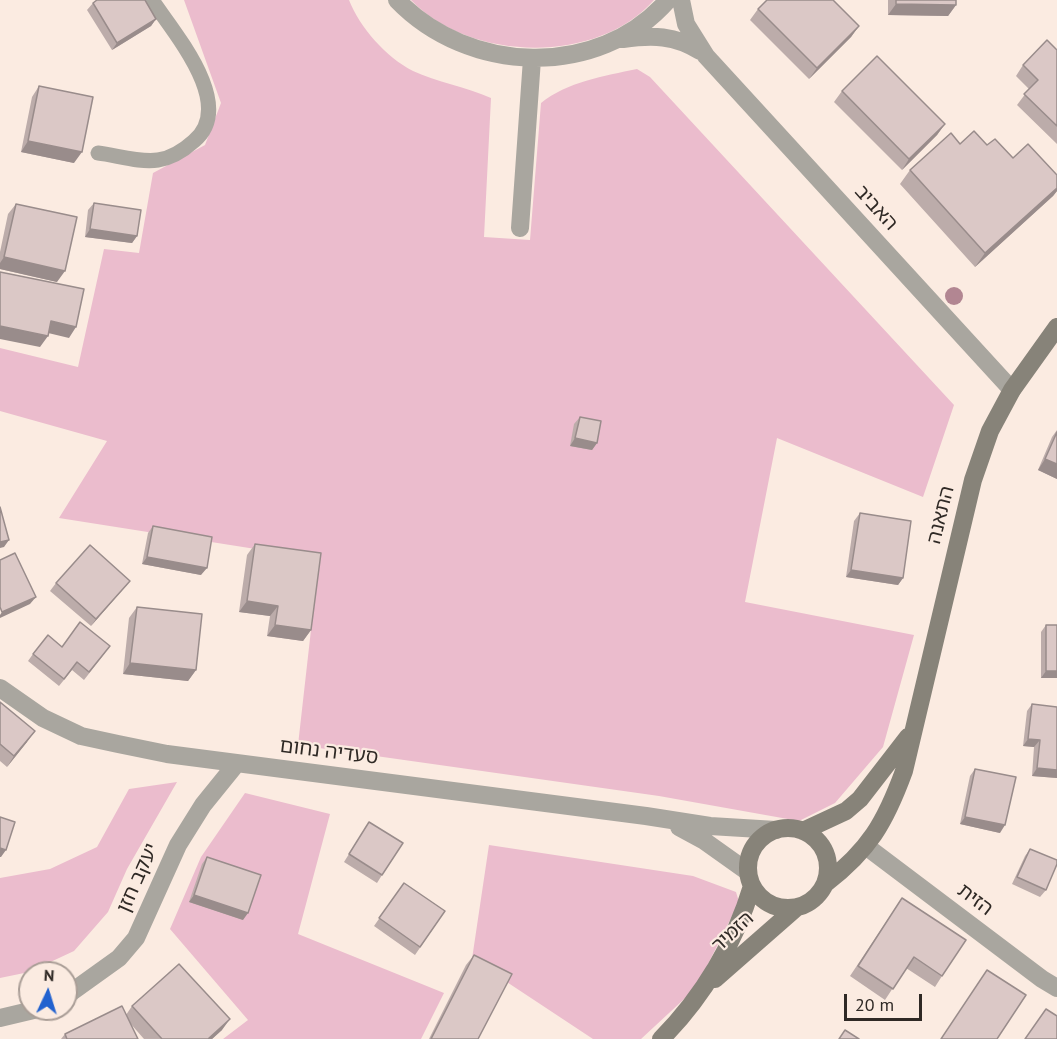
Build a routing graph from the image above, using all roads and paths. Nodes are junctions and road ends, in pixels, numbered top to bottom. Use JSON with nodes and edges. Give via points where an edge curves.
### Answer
{"nodes":[{"id":1,"x":152,"y":0,"type":"edge"},
{"id":2,"x":397,"y":0,"type":"edge"},
{"id":3,"x":668,"y":0,"type":"edge"},
{"id":4,"x":681,"y":0,"type":"edge"},
{"id":5,"x":614,"y":40,"type":"junction"},
{"id":6,"x":706,"y":56,"type":"junction"},
{"id":7,"x":532,"y":59,"type":"junction"},
{"id":8,"x":98,"y":153,"type":"dead end"},
{"id":9,"x":520,"y":228,"type":"dead end"},
{"id":10,"x":1057,"y":327,"type":"edge"},
{"id":11,"x":1012,"y":390,"type":"junction"},
{"id":12,"x":0,"y":688,"type":"edge"},
{"id":13,"x":912,"y":731,"type":"junction"},
{"id":14,"x":237,"y":763,"type":"junction"},
{"id":15,"x":666,"y":821,"type":"junction"},
{"id":16,"x":776,"y":830,"type":"junction"},
{"id":17,"x":803,"y":831,"type":"junction"},
{"id":18,"x":867,"y":847,"type":"junction"},
{"id":19,"x":750,"y":879,"type":"junction"},
{"id":20,"x":825,"y":884,"type":"junction"},
{"id":21,"x":796,"y":908,"type":"junction"},
{"id":22,"x":78,"y":987,"type":"edge"},
{"id":23,"x":1057,"y":988,"type":"edge"},
{"id":24,"x":703,"y":991,"type":"junction"},
{"id":25,"x":18,"y":1014,"type":"edge"},
{"id":26,"x":0,"y":1018,"type":"edge"},
{"id":27,"x":662,"y":1039,"type":"edge"}],
"edges":[{"from":1,"to":8,"type":"lane","via":[[188,53],[207,90],[209,119],[198,138],[181,153],[157,161]]},
{"from":2,"to":7,"type":"street","via":[[433,30],[456,42],[485,52]]},
{"from":3,"to":5,"type":"street","via":[[637,28]]},
{"from":4,"to":6,"type":"street","name":"האביב","via":[[686,24]]},
{"from":5,"to":6,"type":"street","name":"האביב","via":[[668,37],[687,43]]},
{"from":5,"to":7,"type":"street","via":[[586,51]]},
{"from":6,"to":11,"type":"street","name":"האביב"},
{"from":7,"to":9,"type":"street"},
{"from":10,"to":11,"type":"street","name":"התאנה"},
{"from":11,"to":13,"type":"street","name":"התאנה","via":[[990,431],[973,480]]},
{"from":12,"to":14,"type":"street","name":"סעדיה נחום","via":[[43,718],[81,736],[167,754]]},
{"from":13,"to":17,"type":"street","name":"התאנה","via":[[860,799],[846,811]]},
{"from":13,"to":18,"type":"street","name":"התאנה","via":[[904,771],[889,813]]},
{"from":14,"to":15,"type":"street","name":"סעדיה נחום"},
{"from":14,"to":22,"type":"street","name":"יעקב חזן","via":[[202,805],[178,845],[136,938],[119,958]]},
{"from":15,"to":16,"type":"street","name":"סעדיה נחום"},
{"from":15,"to":19,"type":"street","name":"סעדיה נחום","via":[[703,840]]},
{"from":16,"to":17,"type":"street"},
{"from":16,"to":19,"type":"street","via":[[754,846],[749,859]]},
{"from":17,"to":20,"type":"street","via":[[814,837],[827,859]]},
{"from":18,"to":20,"type":"street","name":"התאנה"},
{"from":18,"to":23,"type":"street","name":"הזית"},
{"from":19,"to":21,"type":"street","via":[[759,896],[771,904]]},
{"from":19,"to":24,"type":"street","name":"הזמיר","via":[[742,916]]},
{"from":20,"to":21,"type":"street","via":[[813,899]]},
{"from":21,"to":24,"type":"street","name":"הזמיר"},
{"from":24,"to":27,"type":"street","name":"הזמיר"},
{"from":25,"to":26,"type":"street"}]}
